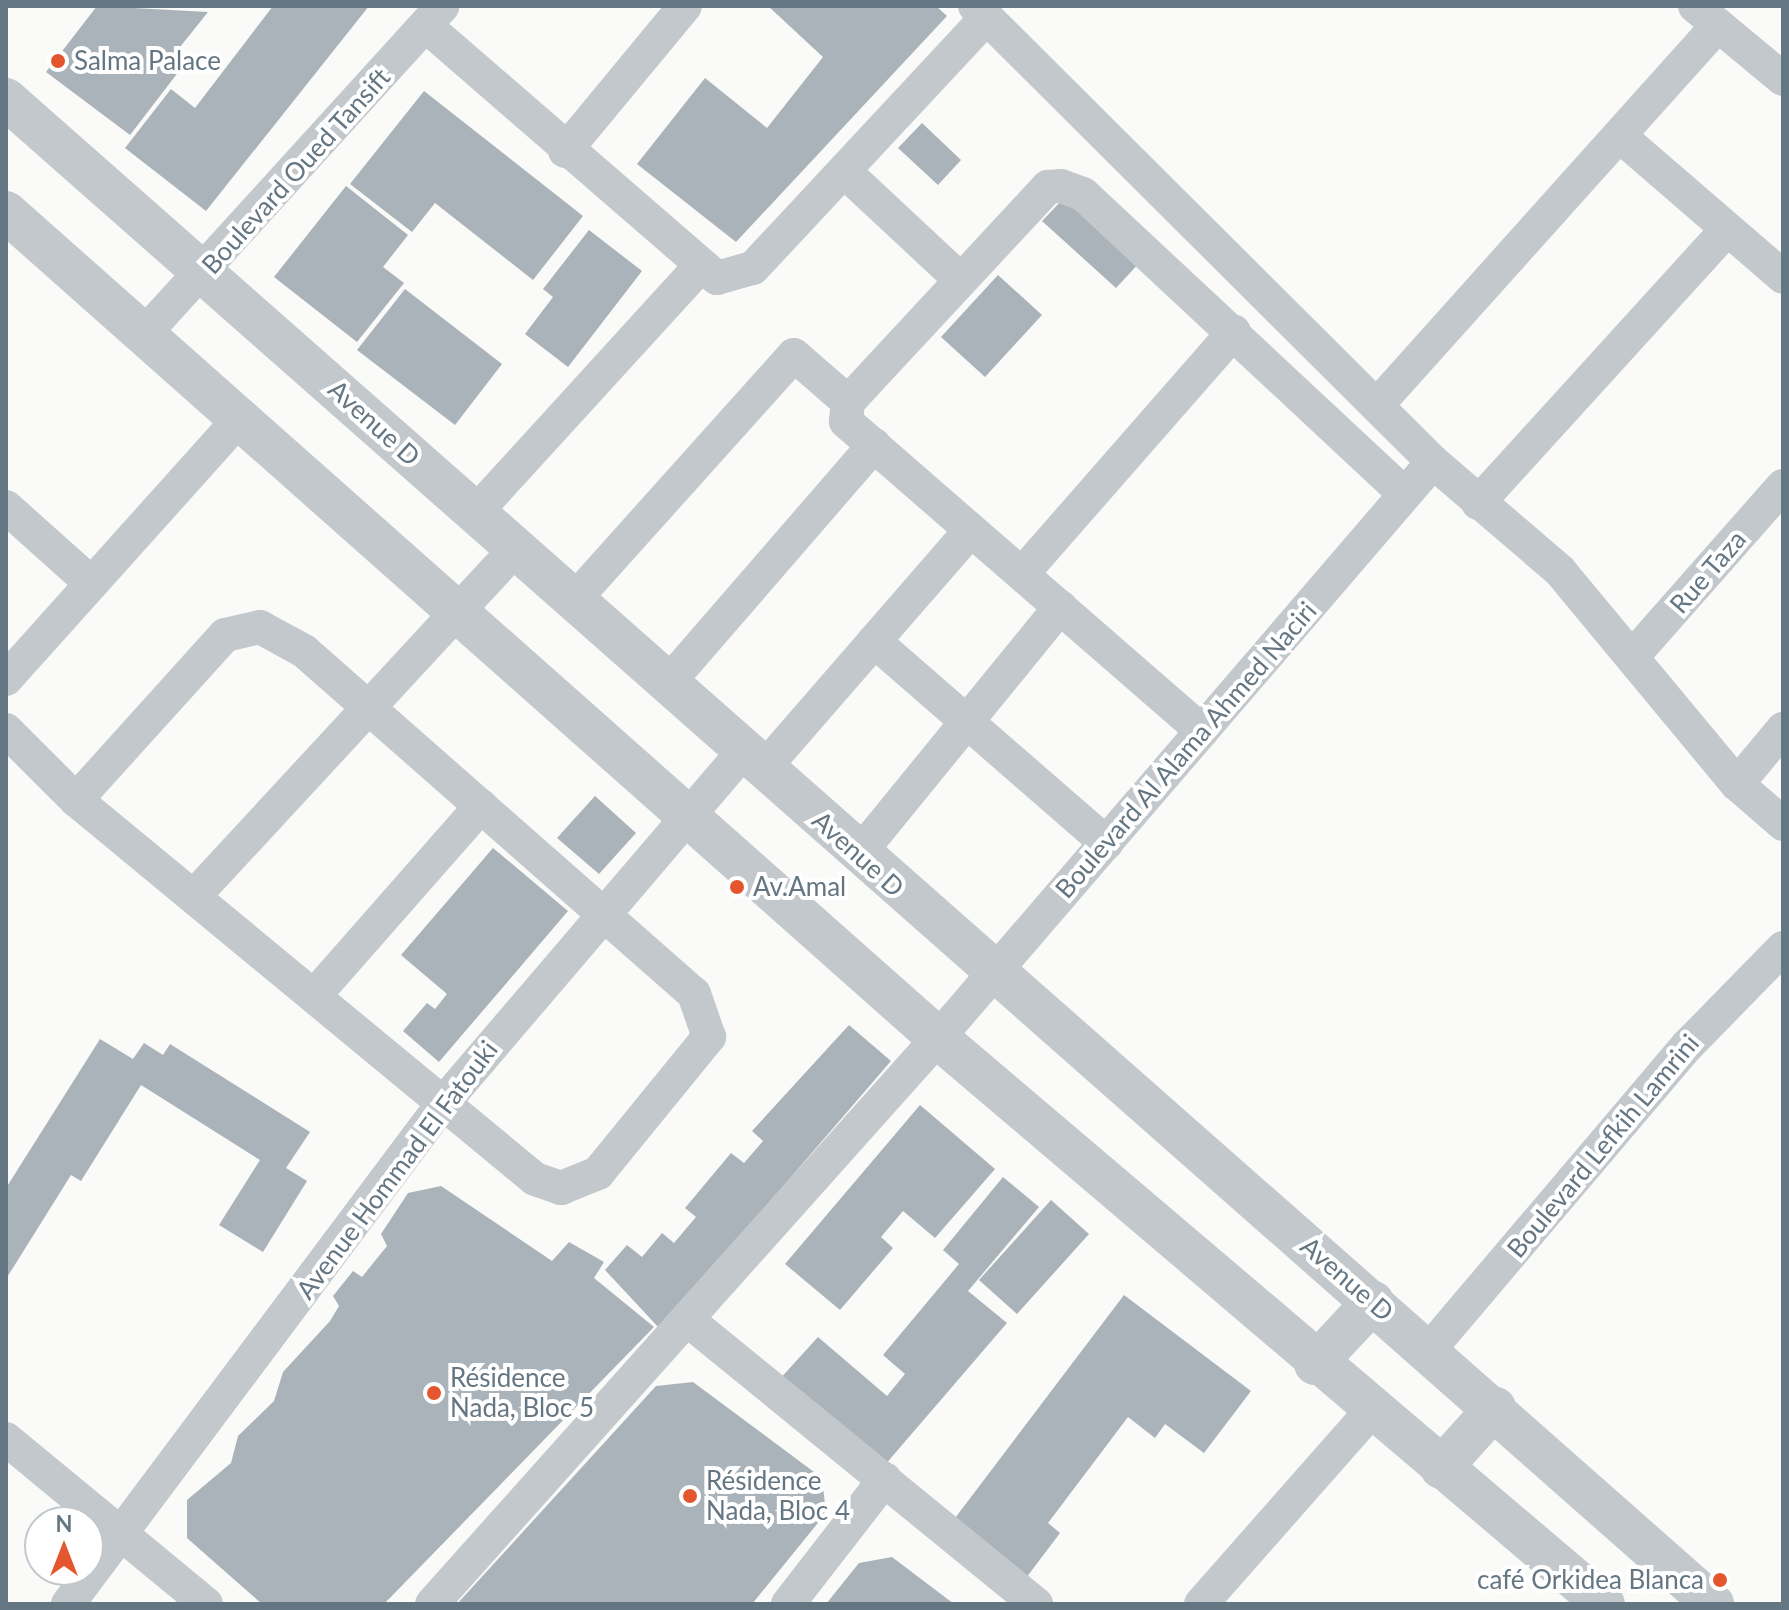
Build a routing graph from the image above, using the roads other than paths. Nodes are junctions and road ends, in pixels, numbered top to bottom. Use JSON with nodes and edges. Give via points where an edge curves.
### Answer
{"nodes":[{"id":1,"x":685,"y":6,"type":"edge"},
{"id":2,"x":981,"y":12,"type":"edge"},
{"id":3,"x":435,"y":16,"type":"edge"},
{"id":4,"x":1707,"y":16,"type":"edge"},
{"id":5,"x":1783,"y":79,"type":"edge"},
{"id":6,"x":6,"y":99,"type":"edge"},
{"id":7,"x":1621,"y":137,"type":"junction"},
{"id":8,"x":565,"y":151,"type":"junction"},
{"id":9,"x":845,"y":172,"type":"junction"},
{"id":10,"x":6,"y":212,"type":"edge"},
{"id":11,"x":1727,"y":229,"type":"junction"},
{"id":12,"x":699,"y":268,"type":"junction"},
{"id":13,"x":205,"y":273,"type":"junction"},
{"id":14,"x":1783,"y":277,"type":"edge"},
{"id":15,"x":961,"y":280,"type":"junction"},
{"id":16,"x":1234,"y":332,"type":"junction"},
{"id":17,"x":145,"y":333,"type":"junction"},
{"id":18,"x":848,"y":402,"type":"junction"},
{"id":19,"x":1378,"y":404,"type":"junction"},
{"id":20,"x":239,"y":419,"type":"junction"},
{"id":21,"x":874,"y":445,"type":"junction"},
{"id":22,"x":1433,"y":462,"type":"junction"},
{"id":23,"x":1783,"y":486,"type":"edge"},
{"id":24,"x":1405,"y":494,"type":"junction"},
{"id":25,"x":1478,"y":503,"type":"junction"},
{"id":26,"x":6,"y":507,"type":"edge"},
{"id":27,"x":475,"y":513,"type":"junction"},
{"id":28,"x":971,"y":530,"type":"junction"},
{"id":29,"x":515,"y":550,"type":"junction"},
{"id":30,"x":1022,"y":574,"type":"junction"},
{"id":31,"x":91,"y":583,"type":"junction"},
{"id":32,"x":574,"y":600,"type":"junction"},
{"id":33,"x":1060,"y":607,"type":"junction"},
{"id":34,"x":460,"y":611,"type":"junction"},
{"id":35,"x":874,"y":641,"type":"junction"},
{"id":36,"x":1632,"y":657,"type":"junction"},
{"id":37,"x":6,"y":679,"type":"edge"},
{"id":38,"x":668,"y":683,"type":"junction"},
{"id":39,"x":369,"y":708,"type":"junction"},
{"id":40,"x":966,"y":722,"type":"junction"},
{"id":41,"x":1783,"y":729,"type":"edge"},
{"id":42,"x":6,"y":730,"type":"edge"},
{"id":43,"x":1202,"y":731,"type":"junction"},
{"id":44,"x":754,"y":759,"type":"junction"},
{"id":45,"x":1737,"y":784,"type":"junction"},
{"id":46,"x":76,"y":800,"type":"junction"},
{"id":47,"x":481,"y":806,"type":"junction"},
{"id":48,"x":692,"y":817,"type":"junction"},
{"id":49,"x":1783,"y":824,"type":"edge"},
{"id":50,"x":1106,"y":843,"type":"junction"},
{"id":51,"x":858,"y":855,"type":"junction"},
{"id":52,"x":196,"y":894,"type":"junction"},
{"id":53,"x":603,"y":912,"type":"junction"},
{"id":54,"x":1783,"y":948,"type":"edge"},
{"id":55,"x":993,"y":974,"type":"junction"},
{"id":56,"x":314,"y":996,"type":"junction"},
{"id":57,"x":938,"y":1038,"type":"junction"},
{"id":58,"x":444,"y":1102,"type":"junction"},
{"id":59,"x":1373,"y":1302,"type":"junction"},
{"id":60,"x":689,"y":1321,"type":"junction"},
{"id":61,"x":1429,"y":1350,"type":"junction"},
{"id":62,"x":1315,"y":1364,"type":"junction"},
{"id":63,"x":1495,"y":1408,"type":"junction"},
{"id":64,"x":1372,"y":1410,"type":"junction"},
{"id":65,"x":6,"y":1439,"type":"edge"},
{"id":66,"x":1441,"y":1468,"type":"junction"},
{"id":67,"x":6,"y":1473,"type":"edge"},
{"id":68,"x":58,"y":1476,"type":"junction"},
{"id":69,"x":885,"y":1479,"type":"junction"},
{"id":70,"x":124,"y":1533,"type":"junction"},
{"id":71,"x":68,"y":1604,"type":"edge"},
{"id":72,"x":206,"y":1604,"type":"edge"},
{"id":73,"x":432,"y":1604,"type":"edge"},
{"id":74,"x":788,"y":1604,"type":"edge"},
{"id":75,"x":1036,"y":1604,"type":"edge"},
{"id":76,"x":1201,"y":1604,"type":"edge"},
{"id":77,"x":1604,"y":1604,"type":"edge"},
{"id":78,"x":1713,"y":1604,"type":"edge"}],
"edges":[{"from":1,"to":8,"type":"street"},
{"from":2,"to":9,"type":"street"},
{"from":2,"to":19,"type":"street"},
{"from":3,"to":8,"type":"street"},
{"from":3,"to":13,"type":"street","name":"Boulevard Oued Tansift"},
{"from":4,"to":5,"type":"street"},
{"from":4,"to":7,"type":"street"},
{"from":6,"to":13,"type":"street","name":"Avenue D"},
{"from":7,"to":11,"type":"street"},
{"from":7,"to":19,"type":"street"},
{"from":8,"to":12,"type":"street"},
{"from":9,"to":12,"type":"street","via":[[753,268],[717,278]]},
{"from":9,"to":15,"type":"street"},
{"from":10,"to":17,"type":"street"},
{"from":11,"to":14,"type":"street"},
{"from":11,"to":25,"type":"street"},
{"from":12,"to":27,"type":"street"},
{"from":13,"to":17,"type":"street","name":"Boulevard Oued Tansift"},
{"from":13,"to":27,"type":"street","name":"Avenue D"},
{"from":15,"to":16,"type":"street","via":[[1048,187],[1061,186],[1083,194]]},
{"from":15,"to":18,"type":"street"},
{"from":16,"to":24,"type":"street"},
{"from":16,"to":30,"type":"street"},
{"from":17,"to":20,"type":"street"},
{"from":18,"to":21,"type":"street","via":[[846,421]]},
{"from":18,"to":32,"type":"street","via":[[794,355]]},
{"from":19,"to":22,"type":"street"},
{"from":20,"to":31,"type":"street"},
{"from":20,"to":34,"type":"street"},
{"from":21,"to":28,"type":"street"},
{"from":21,"to":38,"type":"street"},
{"from":22,"to":24,"type":"street","name":"Boulevard Al Alama Ahmed Naciri"},
{"from":22,"to":25,"type":"street"},
{"from":23,"to":36,"type":"street","name":"Rue Taza"},
{"from":24,"to":43,"type":"street","name":"Boulevard Al Alama Ahmed Naciri"},
{"from":25,"to":36,"type":"street","via":[[1560,571]]},
{"from":26,"to":31,"type":"street"},
{"from":27,"to":29,"type":"street","name":"Avenue D"},
{"from":28,"to":30,"type":"street"},
{"from":28,"to":35,"type":"street","name":"Avenue Hommad El Fatouki"},
{"from":29,"to":32,"type":"street","name":"Avenue D"},
{"from":29,"to":34,"type":"street"},
{"from":30,"to":33,"type":"street"},
{"from":31,"to":37,"type":"street"},
{"from":32,"to":38,"type":"street","name":"Avenue D"},
{"from":33,"to":40,"type":"street"},
{"from":33,"to":43,"type":"street"},
{"from":34,"to":39,"type":"street"},
{"from":34,"to":48,"type":"street"},
{"from":35,"to":40,"type":"street"},
{"from":35,"to":44,"type":"street","name":"Avenue Hommad El Fatouki"},
{"from":36,"to":45,"type":"street"},
{"from":38,"to":44,"type":"street","name":"Avenue D"},
{"from":39,"to":46,"type":"street","via":[[284,636],[260,627],[234,629]]},
{"from":39,"to":47,"type":"street"},
{"from":39,"to":52,"type":"street"},
{"from":40,"to":50,"type":"street"},
{"from":40,"to":51,"type":"street"},
{"from":41,"to":45,"type":"street"},
{"from":42,"to":46,"type":"street"},
{"from":43,"to":50,"type":"street","name":"Boulevard Al Alama Ahmed Naciri"},
{"from":44,"to":48,"type":"street","name":"Avenue Hommad El Fatouki"},
{"from":44,"to":51,"type":"street","name":"Avenue D"},
{"from":45,"to":49,"type":"street"},
{"from":46,"to":52,"type":"street"},
{"from":47,"to":53,"type":"street"},
{"from":47,"to":56,"type":"street"},
{"from":48,"to":53,"type":"street","name":"Avenue Hommad El Fatouki"},
{"from":48,"to":57,"type":"street"},
{"from":50,"to":55,"type":"street","name":"Boulevard Al Alama Ahmed Naciri"},
{"from":51,"to":55,"type":"street","name":"Avenue D"},
{"from":52,"to":56,"type":"street"},
{"from":53,"to":58,"type":"street","name":"Avenue Hommad El Fatouki"},
{"from":53,"to":58,"type":"street","via":[[701,1005],[709,1037],[696,1060],[598,1173],[561,1188],[535,1179]]},
{"from":54,"to":61,"type":"street","name":"Boulevard Lefkih Lamrini","via":[[1708,1023]]},
{"from":55,"to":57,"type":"street","name":"Boulevard Al Alama Ahmed Naciri"},
{"from":55,"to":59,"type":"street","name":"Avenue D"},
{"from":56,"to":58,"type":"street"},
{"from":57,"to":60,"type":"street","name":"Boulevard Al Alama Ahmed Naciri"},
{"from":57,"to":62,"type":"street"},
{"from":58,"to":70,"type":"street","name":"Avenue Hommad El Fatouki"},
{"from":59,"to":61,"type":"street","name":"Avenue D"},
{"from":59,"to":62,"type":"street"},
{"from":60,"to":69,"type":"street"},
{"from":60,"to":73,"type":"street","name":"Boulevard Al Alama Ahmed Naciri"},
{"from":61,"to":63,"type":"street","name":"Avenue D"},
{"from":62,"to":64,"type":"street"},
{"from":63,"to":66,"type":"street"},
{"from":63,"to":78,"type":"street","name":"Avenue D"},
{"from":64,"to":66,"type":"street"},
{"from":64,"to":76,"type":"street"},
{"from":65,"to":68,"type":"street"},
{"from":66,"to":77,"type":"street"},
{"from":67,"to":68,"type":"street"},
{"from":68,"to":70,"type":"street"},
{"from":69,"to":74,"type":"street"},
{"from":69,"to":75,"type":"street"},
{"from":70,"to":71,"type":"street","name":"Avenue Hommad El Fatouki"},
{"from":70,"to":72,"type":"street"}]}
